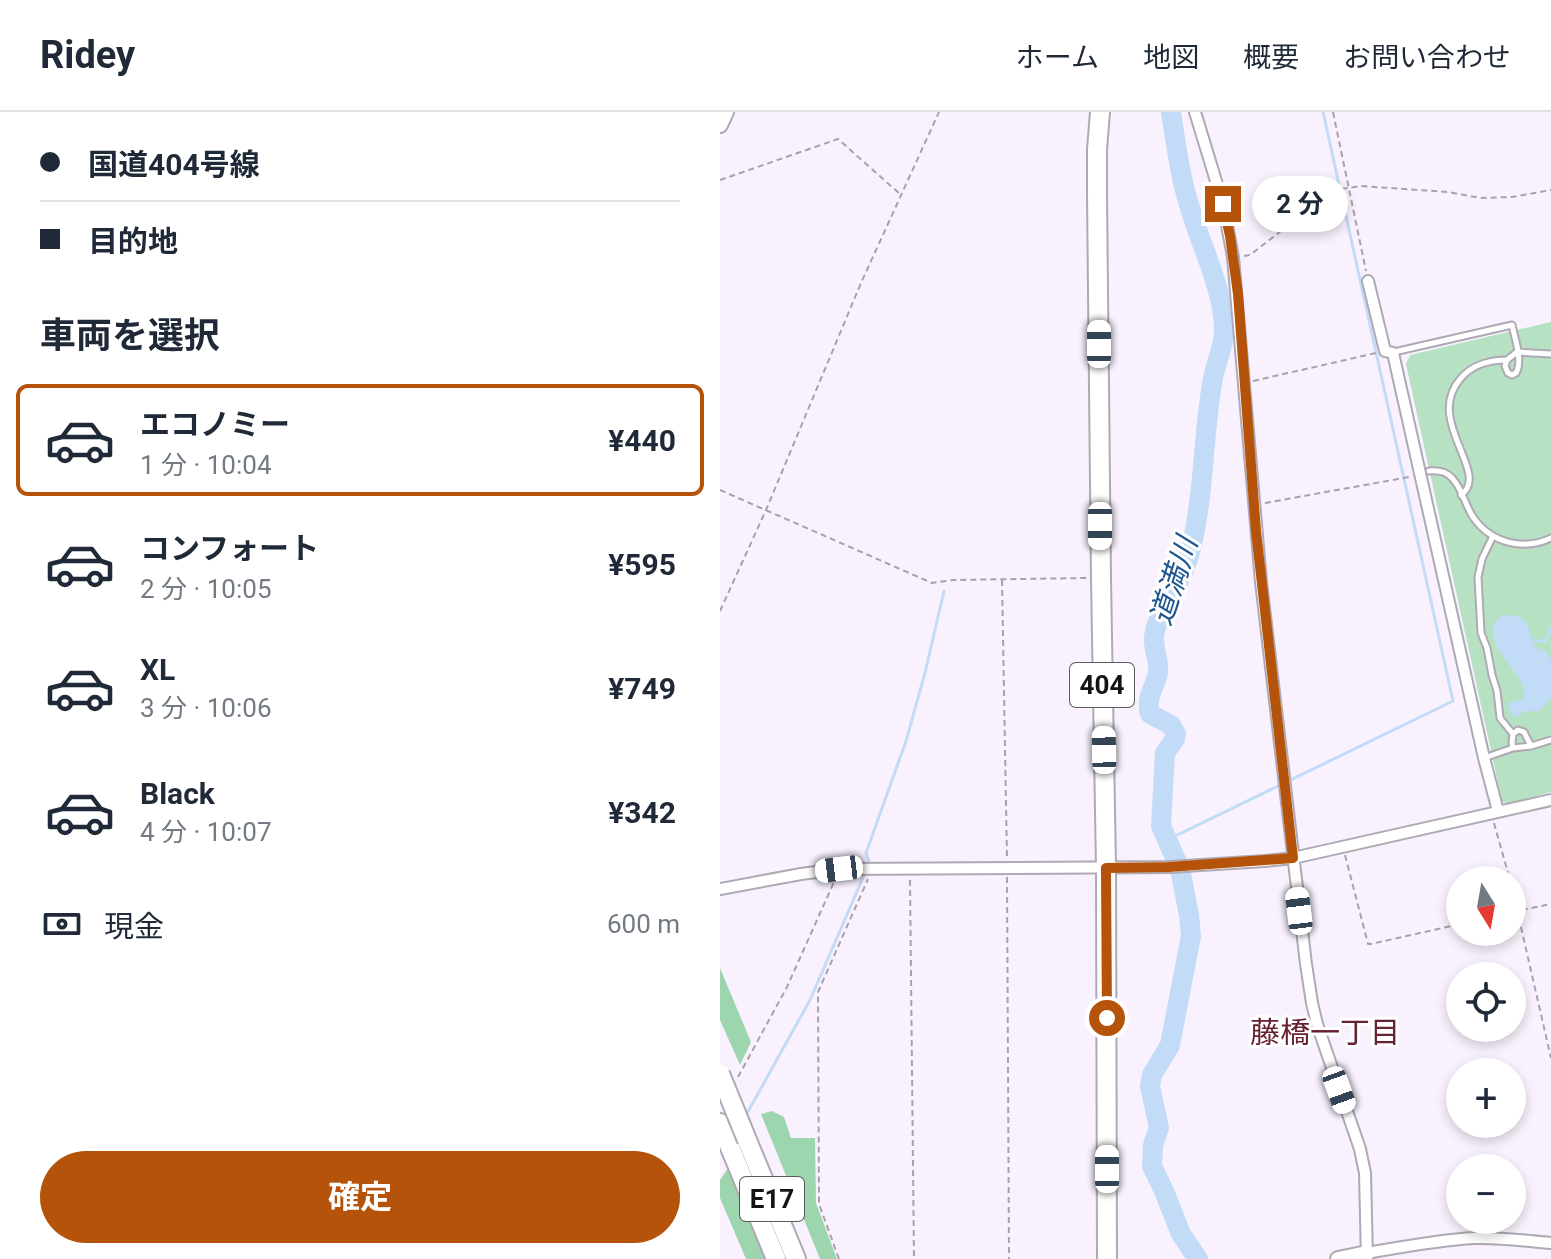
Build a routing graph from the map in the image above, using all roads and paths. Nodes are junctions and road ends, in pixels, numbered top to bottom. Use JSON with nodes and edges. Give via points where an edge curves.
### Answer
{"nodes":[{"id":1,"x":726,"y":112,"type":"edge"},
{"id":2,"x":939,"y":112,"type":"edge"},
{"id":3,"x":1100,"y":112,"type":"edge"},
{"id":4,"x":1195,"y":112,"type":"edge"},
{"id":5,"x":1333,"y":112,"type":"edge"},
{"id":6,"x":720,"y":125,"type":"edge"},
{"id":7,"x":720,"y":180,"type":"edge"},
{"id":8,"x":1349,"y":189,"type":"junction"},
{"id":9,"x":1551,"y":190,"type":"edge"},
{"id":10,"x":901,"y":195,"type":"junction"},
{"id":11,"x":1233,"y":257,"type":"junction"},
{"id":12,"x":1368,"y":281,"type":"joint"},
{"id":13,"x":1389,"y":352,"type":"junction"},
{"id":14,"x":1517,"y":352,"type":"junction"},
{"id":15,"x":1551,"y":354,"type":"edge"},
{"id":16,"x":1507,"y":360,"type":"junction"},
{"id":17,"x":1244,"y":384,"type":"junction"},
{"id":18,"x":1425,"y":473,"type":"junction"},
{"id":19,"x":720,"y":490,"type":"edge"},
{"id":20,"x":1461,"y":495,"type":"junction"},
{"id":21,"x":1253,"y":505,"type":"junction"},
{"id":22,"x":766,"y":510,"type":"junction"},
{"id":23,"x":1493,"y":536,"type":"junction"},
{"id":24,"x":1551,"y":538,"type":"edge"},
{"id":25,"x":1101,"y":578,"type":"junction"},
{"id":26,"x":1002,"y":580,"type":"junction"},
{"id":27,"x":720,"y":611,"type":"edge"},
{"id":28,"x":1513,"y":734,"type":"junction"},
{"id":29,"x":1551,"y":740,"type":"edge"},
{"id":30,"x":1531,"y":746,"type":"junction"},
{"id":31,"x":1513,"y":748,"type":"junction"},
{"id":32,"x":1484,"y":758,"type":"junction"},
{"id":33,"x":1551,"y":800,"type":"edge"},
{"id":34,"x":1495,"y":812,"type":"junction"},
{"id":35,"x":1343,"y":847,"type":"junction"},
{"id":36,"x":1293,"y":858,"type":"junction"},
{"id":37,"x":1507,"y":866,"type":"edge"},
{"id":38,"x":1007,"y":868,"type":"junction"},
{"id":39,"x":1106,"y":868,"type":"junction"},
{"id":40,"x":839,"y":869,"type":"junction"},
{"id":41,"x":910,"y":869,"type":"junction"},
{"id":42,"x":872,"y":870,"type":"junction"},
{"id":43,"x":720,"y":889,"type":"edge"},
{"id":44,"x":1551,"y":904,"type":"edge"},
{"id":45,"x":1526,"y":909,"type":"edge"},
{"id":46,"x":1446,"y":927,"type":"edge"},
{"id":47,"x":1526,"y":946,"type":"edge"},
{"id":48,"x":1551,"y":1035,"type":"edge"},
{"id":49,"x":1545,"y":1036,"type":"junction"},
{"id":50,"x":1551,"y":1058,"type":"edge"},
{"id":51,"x":725,"y":1077,"type":"edge"},
{"id":52,"x":720,"y":1123,"type":"edge"},
{"id":53,"x":1551,"y":1243,"type":"edge"},
{"id":54,"x":1367,"y":1256,"type":"edge"},
{"id":55,"x":776,"y":1259,"type":"edge"},
{"id":56,"x":796,"y":1259,"type":"edge"},
{"id":57,"x":839,"y":1259,"type":"edge"},
{"id":58,"x":914,"y":1259,"type":"edge"},
{"id":59,"x":1009,"y":1259,"type":"edge"},
{"id":60,"x":1107,"y":1259,"type":"edge"},
{"id":61,"x":1338,"y":1259,"type":"edge"}],
"edges":[{"from":1,"to":6,"type":"street"},
{"from":2,"to":10,"type":"path"},
{"from":3,"to":25,"type":"highway","number":"404"},
{"from":4,"to":11,"type":"street"},
{"from":5,"to":8,"type":"path"},
{"from":7,"to":10,"type":"path","via":[[838,139]]},
{"from":8,"to":9,"type":"path","via":[[1387,187],[1481,198]]},
{"from":8,"to":11,"type":"path","via":[[1334,190],[1250,255]]},
{"from":8,"to":12,"type":"path"},
{"from":10,"to":22,"type":"path"},
{"from":11,"to":17,"type":"street"},
{"from":12,"to":13,"type":"street"},
{"from":13,"to":14,"type":"lane","via":[[1512,325]]},
{"from":13,"to":17,"type":"path"},
{"from":13,"to":18,"type":"street"},
{"from":14,"to":15,"type":"lane"},
{"from":14,"to":16,"type":"lane"},
{"from":14,"to":16,"type":"lane","via":[[1516,373],[1506,370]]},
{"from":16,"to":20,"type":"lane","via":[[1469,370],[1448,402],[1470,476],[1470,486]]},
{"from":17,"to":21,"type":"street"},
{"from":18,"to":20,"type":"lane","via":[[1437,470],[1452,476]]},
{"from":18,"to":21,"type":"path"},
{"from":18,"to":32,"type":"street"},
{"from":19,"to":22,"type":"path"},
{"from":20,"to":23,"type":"lane"},
{"from":21,"to":36,"type":"street"},
{"from":22,"to":26,"type":"path","via":[[932,583]]},
{"from":22,"to":27,"type":"path"},
{"from":23,"to":24,"type":"lane","via":[[1520,545]]},
{"from":23,"to":28,"type":"lane","via":[[1478,577],[1481,633],[1500,718]]},
{"from":25,"to":26,"type":"path"},
{"from":25,"to":39,"type":"highway","number":"404"},
{"from":26,"to":38,"type":"path"},
{"from":28,"to":30,"type":"lane","via":[[1524,732]]},
{"from":28,"to":31,"type":"lane"},
{"from":29,"to":30,"type":"lane"},
{"from":30,"to":31,"type":"lane"},
{"from":31,"to":32,"type":"lane"},
{"from":32,"to":34,"type":"street"},
{"from":33,"to":34,"type":"street"},
{"from":34,"to":35,"type":"street"},
{"from":34,"to":37,"type":"path"},
{"from":35,"to":36,"type":"street"},
{"from":35,"to":46,"type":"path","via":[[1368,944]]},
{"from":36,"to":39,"type":"street"},
{"from":36,"to":54,"type":"street","via":[[1312,1003],[1365,1173]]},
{"from":38,"to":39,"type":"street"},
{"from":38,"to":41,"type":"street"},
{"from":38,"to":59,"type":"path"},
{"from":39,"to":60,"type":"highway","number":"404"},
{"from":40,"to":42,"type":"street"},
{"from":40,"to":43,"type":"street"},
{"from":40,"to":51,"type":"path","via":[[787,987]]},
{"from":41,"to":42,"type":"street"},
{"from":41,"to":58,"type":"path"},
{"from":42,"to":57,"type":"path","via":[[818,992],[819,1204]]},
{"from":44,"to":45,"type":"path"},
{"from":47,"to":49,"type":"path"},
{"from":48,"to":49,"type":"path"},
{"from":49,"to":50,"type":"path"},
{"from":51,"to":56,"type":"highway","number":"E17","bridge":true},
{"from":52,"to":55,"type":"highway","number":"E17"},
{"from":53,"to":54,"type":"street","via":[[1473,1238]]},
{"from":54,"to":61,"type":"street"}]}
